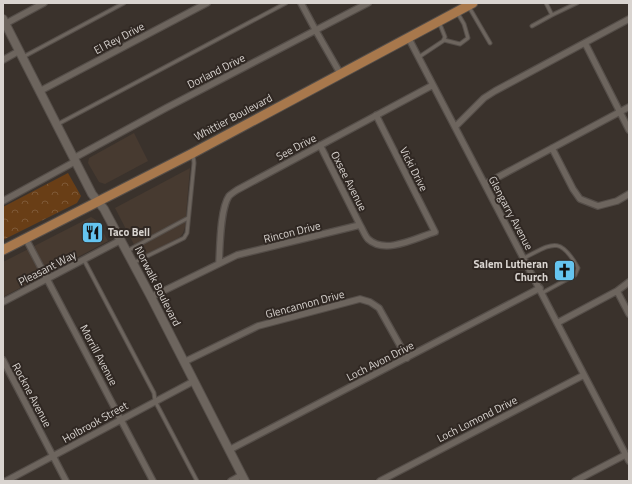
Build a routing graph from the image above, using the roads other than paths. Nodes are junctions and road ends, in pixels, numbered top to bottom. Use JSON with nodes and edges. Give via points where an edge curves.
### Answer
{"nodes":[{"id":1,"x":44,"y":3,"type":"edge"},
{"id":2,"x":124,"y":3,"type":"edge"},
{"id":3,"x":207,"y":3,"type":"edge"},
{"id":4,"x":286,"y":3,"type":"edge"},
{"id":5,"x":302,"y":3,"type":"edge"},
{"id":6,"x":368,"y":3,"type":"edge"},
{"id":7,"x":546,"y":3,"type":"edge"},
{"id":8,"x":577,"y":3,"type":"edge"},
{"id":9,"x":470,"y":4,"type":"edge"},
{"id":10,"x":456,"y":12,"type":"junction"},
{"id":11,"x":552,"y":15,"type":"junction"},
{"id":12,"x":629,"y":19,"type":"edge"},
{"id":13,"x":4,"y":21,"type":"edge"},
{"id":14,"x":438,"y":21,"type":"junction"},
{"id":15,"x":532,"y":26,"type":"dead end"},
{"id":16,"x":316,"y":31,"type":"junction"},
{"id":17,"x":408,"y":37,"type":"junction"},
{"id":18,"x":444,"y":40,"type":"junction"},
{"id":19,"x":585,"y":43,"type":"junction"},
{"id":20,"x":490,"y":44,"type":"dead end"},
{"id":21,"x":21,"y":54,"type":"junction"},
{"id":22,"x":419,"y":58,"type":"junction"},
{"id":23,"x":3,"y":60,"type":"edge"},
{"id":24,"x":340,"y":73,"type":"junction"},
{"id":25,"x":433,"y":85,"type":"junction"},
{"id":26,"x":40,"y":91,"type":"junction"},
{"id":27,"x":629,"y":107,"type":"edge"},
{"id":28,"x":620,"y":112,"type":"junction"},
{"id":29,"x":376,"y":115,"type":"junction"},
{"id":30,"x":57,"y":124,"type":"junction"},
{"id":31,"x":455,"y":127,"type":"junction"},
{"id":32,"x":629,"y":130,"type":"edge"},
{"id":33,"x":320,"y":145,"type":"junction"},
{"id":34,"x":552,"y":148,"type":"junction"},
{"id":35,"x":192,"y":152,"type":"junction"},
{"id":36,"x":75,"y":160,"type":"junction"},
{"id":37,"x":485,"y":184,"type":"junction"},
{"id":38,"x":3,"y":192,"type":"edge"},
{"id":39,"x":629,"y":194,"type":"edge"},
{"id":40,"x":5,"y":200,"type":"edge"},
{"id":41,"x":99,"y":202,"type":"junction"},
{"id":42,"x":188,"y":218,"type":"junction"},
{"id":43,"x":360,"y":225,"type":"junction"},
{"id":44,"x":26,"y":238,"type":"junction"},
{"id":45,"x":121,"y":240,"type":"junction"},
{"id":46,"x":3,"y":250,"type":"edge"},
{"id":47,"x":127,"y":251,"type":"junction"},
{"id":48,"x":524,"y":258,"type":"junction"},
{"id":49,"x":84,"y":260,"type":"junction"},
{"id":50,"x":133,"y":263,"type":"junction"},
{"id":51,"x":219,"y":263,"type":"junction"},
{"id":52,"x":47,"y":278,"type":"junction"},
{"id":53,"x":629,"y":282,"type":"edge"},
{"id":54,"x":541,"y":291,"type":"junction"},
{"id":55,"x":617,"y":291,"type":"junction"},
{"id":56,"x":151,"y":297,"type":"junction"},
{"id":57,"x":3,"y":302,"type":"edge"},
{"id":58,"x":629,"y":314,"type":"edge"},
{"id":59,"x":557,"y":323,"type":"junction"},
{"id":60,"x":407,"y":358,"type":"junction"},
{"id":61,"x":3,"y":360,"type":"edge"},
{"id":62,"x":184,"y":362,"type":"junction"},
{"id":63,"x":584,"y":375,"type":"junction"},
{"id":64,"x":194,"y":381,"type":"junction"},
{"id":65,"x":155,"y":401,"type":"junction"},
{"id":66,"x":121,"y":419,"type":"junction"},
{"id":67,"x":229,"y":450,"type":"junction"},
{"id":68,"x":626,"y":455,"type":"junction"},
{"id":69,"x":53,"y":456,"type":"junction"},
{"id":70,"x":629,"y":462,"type":"edge"},
{"id":71,"x":243,"y":478,"type":"edge"},
{"id":72,"x":6,"y":481,"type":"edge"},
{"id":73,"x":66,"y":481,"type":"edge"},
{"id":74,"x":153,"y":481,"type":"edge"},
{"id":75,"x":197,"y":481,"type":"edge"},
{"id":76,"x":231,"y":481,"type":"edge"},
{"id":77,"x":380,"y":481,"type":"edge"},
{"id":78,"x":575,"y":481,"type":"edge"}],
"edges":[{"from":1,"to":13,"type":"street"},
{"from":2,"to":21,"type":"lane"},
{"from":3,"to":26,"type":"street","name":"El Rey Drive"},
{"from":4,"to":30,"type":"lane"},
{"from":5,"to":16,"type":"street"},
{"from":6,"to":16,"type":"street","name":"Dorland Drive"},
{"from":7,"to":11,"type":"lane"},
{"from":8,"to":11,"type":"lane"},
{"from":9,"to":10,"type":"main road","name":"Whittier Boulevard"},
{"from":9,"to":20,"type":"lane"},
{"from":10,"to":14,"type":"main road","name":"Whittier Boulevard"},
{"from":10,"to":18,"type":"lane","via":[[464,24],[468,38],[460,44]]},
{"from":11,"to":15,"type":"lane"},
{"from":12,"to":19,"type":"street"},
{"from":13,"to":21,"type":"main road","name":"Norwalk Boulevard"},
{"from":14,"to":17,"type":"main road","name":"Whittier Boulevard"},
{"from":14,"to":18,"type":"lane"},
{"from":16,"to":24,"type":"street"},
{"from":16,"to":36,"type":"street","name":"Dorland Drive","via":[[166,108]]},
{"from":17,"to":22,"type":"street","name":"Glengarry Avenue"},
{"from":17,"to":24,"type":"main road","name":"Whittier Boulevard"},
{"from":18,"to":22,"type":"lane"},
{"from":19,"to":28,"type":"street"},
{"from":19,"to":31,"type":"street","via":[[484,98]]},
{"from":21,"to":23,"type":"street"},
{"from":21,"to":26,"type":"main road","name":"Norwalk Boulevard"},
{"from":22,"to":25,"type":"street","name":"Glengarry Avenue"},
{"from":24,"to":35,"type":"main road","name":"Whittier Boulevard"},
{"from":25,"to":29,"type":"street","name":"See Drive"},
{"from":25,"to":31,"type":"street","name":"Glengarry Avenue"},
{"from":26,"to":30,"type":"main road","name":"Norwalk Boulevard"},
{"from":27,"to":28,"type":"street"},
{"from":28,"to":32,"type":"street"},
{"from":28,"to":34,"type":"street"},
{"from":29,"to":33,"type":"street","name":"See Drive"},
{"from":29,"to":43,"type":"street","name":"Vicki Drive","via":[[435,232],[385,247],[374,244],[367,238]]},
{"from":30,"to":36,"type":"main road","name":"Norwalk Boulevard"},
{"from":31,"to":37,"type":"street","name":"Glengarry Avenue"},
{"from":33,"to":43,"type":"street","name":"Oxsee Avenue"},
{"from":33,"to":51,"type":"street","name":"See Drive","via":[[237,190],[229,197],[222,218]]},
{"from":34,"to":37,"type":"street"},
{"from":34,"to":39,"type":"street","via":[[580,199],[598,206],[617,201]]},
{"from":35,"to":41,"type":"main road","name":"Whittier Boulevard"},
{"from":35,"to":42,"type":"lane","via":[[194,163]]},
{"from":36,"to":40,"type":"street","name":"Dorland Drive"},
{"from":36,"to":41,"type":"main road","name":"Norwalk Boulevard","via":[[92,194]]},
{"from":37,"to":48,"type":"street","name":"Glengarry Avenue"},
{"from":38,"to":40,"type":"street"},
{"from":41,"to":44,"type":"main road","name":"Whittier Boulevard"},
{"from":41,"to":45,"type":"main road","name":"Norwalk Boulevard"},
{"from":42,"to":47,"type":"lane"},
{"from":42,"to":50,"type":"lane","via":[[184,238]]},
{"from":43,"to":51,"type":"street","name":"Rincon Drive","via":[[237,255]]},
{"from":44,"to":46,"type":"main road","name":"Whittier Boulevard"},
{"from":44,"to":52,"type":"street","name":"Morrill Avenue"},
{"from":45,"to":47,"type":"main road","name":"Norwalk Boulevard"},
{"from":45,"to":49,"type":"street","name":"Pleasant Way"},
{"from":47,"to":50,"type":"main road","name":"Norwalk Boulevard"},
{"from":48,"to":54,"type":"street","name":"Glengarry Avenue"},
{"from":48,"to":54,"type":"lane","via":[[555,245],[567,251],[578,268],[575,275]]},
{"from":49,"to":52,"type":"street","name":"Pleasant Way"},
{"from":49,"to":65,"type":"lane","via":[[154,393]]},
{"from":50,"to":56,"type":"main road","name":"Norwalk Boulevard"},
{"from":51,"to":56,"type":"street","name":"Rincon Drive"},
{"from":52,"to":57,"type":"street","name":"Pleasant Way"},
{"from":52,"to":66,"type":"street","name":"Morrill Avenue"},
{"from":53,"to":55,"type":"street"},
{"from":54,"to":59,"type":"street","name":"Glengarry Avenue"},
{"from":54,"to":60,"type":"street","name":"Loch Avon Drive"},
{"from":55,"to":58,"type":"street"},
{"from":55,"to":59,"type":"street"},
{"from":56,"to":62,"type":"main road","name":"Norwalk Boulevard"},
{"from":59,"to":63,"type":"street","name":"Glengarry Avenue"},
{"from":60,"to":62,"type":"street","name":"Glencannon Drive","via":[[379,308],[360,299],[258,326]]},
{"from":60,"to":67,"type":"street","name":"Loch Avon Drive"},
{"from":61,"to":69,"type":"street","name":"Rockne Avenue"},
{"from":62,"to":64,"type":"main road","name":"Norwalk Boulevard"},
{"from":63,"to":68,"type":"street","name":"Glengarry Avenue"},
{"from":63,"to":77,"type":"street","name":"Loch Lomond Drive"},
{"from":64,"to":65,"type":"street","name":"Holbrook Street"},
{"from":64,"to":67,"type":"main road","name":"Norwalk Boulevard"},
{"from":65,"to":66,"type":"street","name":"Holbrook Street"},
{"from":65,"to":75,"type":"lane"},
{"from":66,"to":69,"type":"street","name":"Holbrook Street"},
{"from":66,"to":74,"type":"street","name":"Morrill Avenue"},
{"from":67,"to":71,"type":"main road","name":"Norwalk Boulevard"},
{"from":68,"to":70,"type":"street","name":"Glengarry Avenue"},
{"from":68,"to":78,"type":"street"},
{"from":69,"to":72,"type":"street","name":"Holbrook Street"},
{"from":69,"to":73,"type":"street","name":"Rockne Avenue"},
{"from":71,"to":76,"type":"street"}]}
